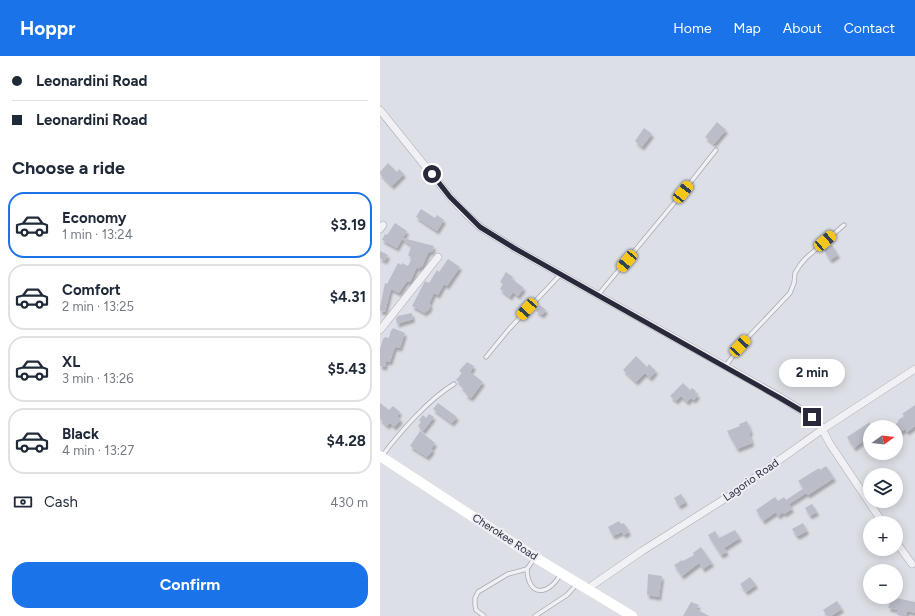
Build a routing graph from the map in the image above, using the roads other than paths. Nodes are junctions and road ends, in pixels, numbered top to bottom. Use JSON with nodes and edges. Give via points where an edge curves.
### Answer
{"nodes":[{"id":1,"x":380,"y":110,"type":"edge"},
{"id":2,"x":716,"y":150,"type":"dead end"},
{"id":3,"x":844,"y":225,"type":"dead end"},
{"id":4,"x":438,"y":257,"type":"dead end"},
{"id":5,"x":561,"y":274,"type":"junction"},
{"id":6,"x":598,"y":295,"type":"junction"},
{"id":7,"x":381,"y":326,"type":"edge"},
{"id":8,"x":486,"y":357,"type":"dead end"},
{"id":9,"x":725,"y":367,"type":"junction"},
{"id":10,"x":915,"y":370,"type":"edge"},
{"id":11,"x":454,"y":384,"type":"dead end"},
{"id":12,"x":823,"y":429,"type":"junction"},
{"id":13,"x":381,"y":456,"type":"edge"},
{"id":14,"x":878,"y":516,"type":"edge"},
{"id":15,"x":903,"y":550,"type":"edge"},
{"id":16,"x":536,"y":558,"type":"junction"},
{"id":17,"x":914,"y":563,"type":"edge"},
{"id":18,"x":527,"y":569,"type":"junction"},
{"id":19,"x":561,"y":573,"type":"junction"},
{"id":20,"x":578,"y":584,"type":"junction"},
{"id":21,"x":587,"y":589,"type":"junction"},
{"id":22,"x":484,"y":616,"type":"edge"},
{"id":23,"x":534,"y":616,"type":"edge"},
{"id":24,"x":632,"y":616,"type":"edge"}],
"edges":[{"from":1,"to":5,"type":"street","via":[[450,197],[480,227]]},
{"from":2,"to":6,"type":"lane"},
{"from":3,"to":9,"type":"lane","via":[[806,258],[795,273],[790,293],[740,346]]},
{"from":4,"to":7,"type":"street"},
{"from":5,"to":6,"type":"street"},
{"from":5,"to":8,"type":"lane"},
{"from":6,"to":9,"type":"street"},
{"from":9,"to":12,"type":"street","via":[[812,417]]},
{"from":10,"to":12,"type":"street","name":"Lagorio Road"},
{"from":11,"to":13,"type":"lane","via":[[413,420]]},
{"from":12,"to":14,"type":"street","via":[[830,444]]},
{"from":12,"to":21,"type":"street","name":"Lagorio Road","via":[[726,498]]},
{"from":13,"to":16,"type":"street","name":"Cherokee Road"},
{"from":15,"to":17,"type":"street"},
{"from":16,"to":18,"type":"lane"},
{"from":16,"to":19,"type":"street","name":"Cherokee Road"},
{"from":18,"to":19,"type":"lane","via":[[530,584],[534,589],[542,590],[549,588]]},
{"from":18,"to":22,"type":"lane","via":[[508,574],[478,592],[475,598],[476,610]]},
{"from":19,"to":20,"type":"street","name":"Cherokee Road"},
{"from":20,"to":21,"type":"street","name":"Cherokee Road"},
{"from":20,"to":23,"type":"lane","via":[[567,595]]},
{"from":21,"to":24,"type":"street","name":"Cherokee Road"}]}
